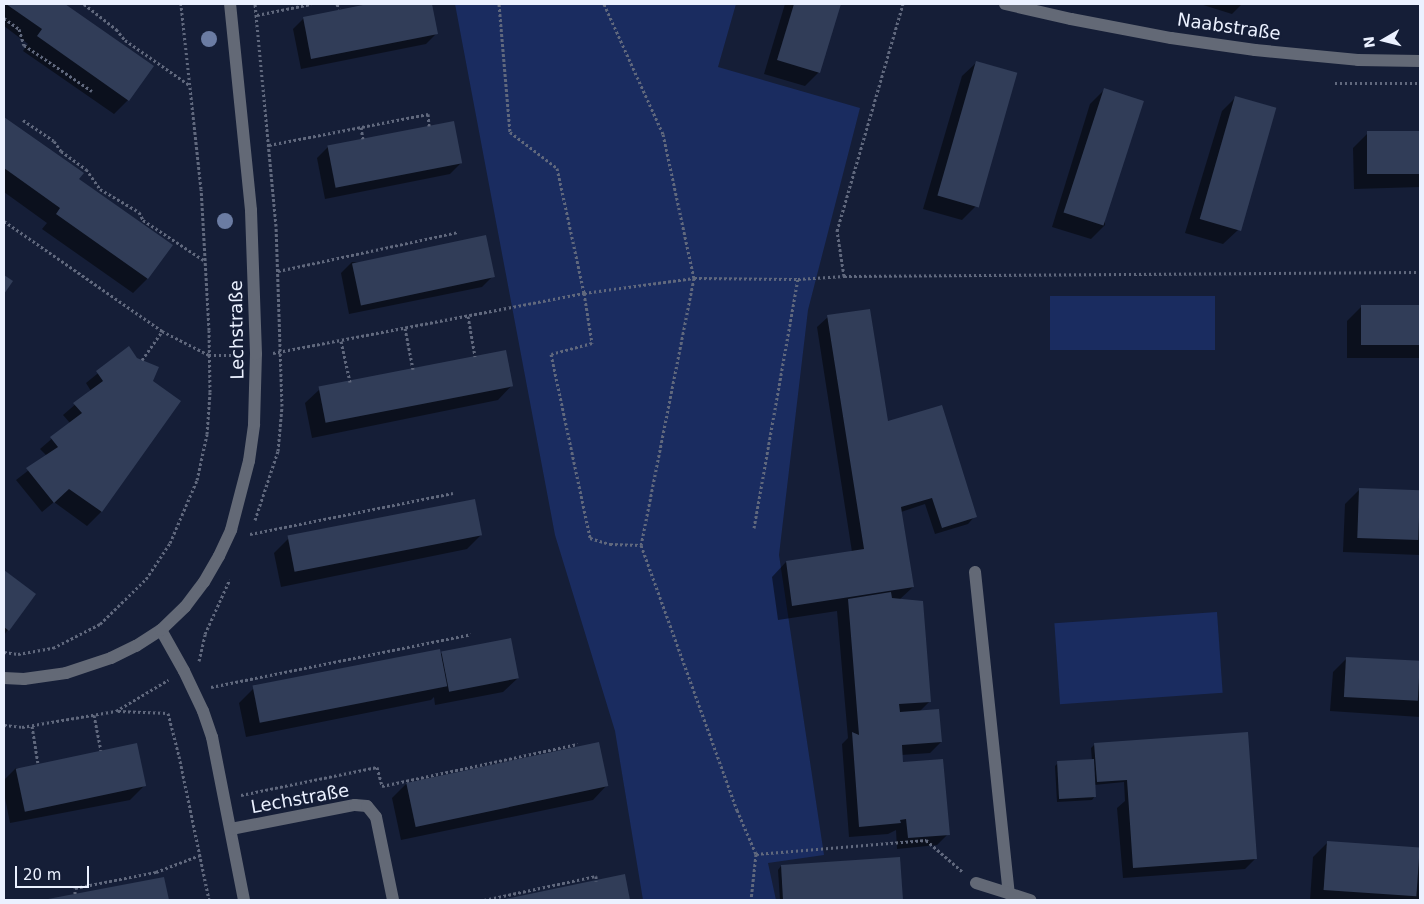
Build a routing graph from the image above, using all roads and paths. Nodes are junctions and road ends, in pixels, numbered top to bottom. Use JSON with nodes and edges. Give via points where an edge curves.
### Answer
{"nodes":[{"id":1,"x":84,"y":4,"type":"edge"},
{"id":2,"x":181,"y":4,"type":"edge"},
{"id":3,"x":230,"y":4,"type":"edge"},
{"id":4,"x":255,"y":4,"type":"edge"},
{"id":5,"x":311,"y":4,"type":"edge"},
{"id":6,"x":337,"y":4,"type":"edge"},
{"id":7,"x":499,"y":4,"type":"edge"},
{"id":8,"x":604,"y":4,"type":"edge"},
{"id":9,"x":903,"y":4,"type":"edge"},
{"id":10,"x":1005,"y":4,"type":"edge"},
{"id":11,"x":338,"y":10,"type":"dead end"},
{"id":12,"x":257,"y":15,"type":"junction"},
{"id":13,"x":4,"y":18,"type":"edge"},
{"id":14,"x":1420,"y":61,"type":"edge"},
{"id":15,"x":1335,"y":83,"type":"dead end"},
{"id":16,"x":1420,"y":84,"type":"edge"},
{"id":17,"x":190,"y":85,"type":"junction"},
{"id":18,"x":92,"y":91,"type":"dead end"},
{"id":19,"x":23,"y":120,"type":"dead end"},
{"id":20,"x":429,"y":126,"type":"dead end"},
{"id":21,"x":360,"y":127,"type":"junction"},
{"id":22,"x":363,"y":139,"type":"dead end"},
{"id":23,"x":270,"y":145,"type":"junction"},
{"id":24,"x":4,"y":221,"type":"edge"},
{"id":25,"x":459,"y":232,"type":"dead end"},
{"id":26,"x":205,"y":262,"type":"junction"},
{"id":27,"x":278,"y":271,"type":"junction"},
{"id":28,"x":1420,"y":272,"type":"edge"},
{"id":29,"x":844,"y":276,"type":"junction"},
{"id":30,"x":694,"y":278,"type":"junction"},
{"id":31,"x":798,"y":279,"type":"junction"},
{"id":32,"x":584,"y":293,"type":"junction"},
{"id":33,"x":468,"y":316,"type":"junction"},
{"id":34,"x":405,"y":328,"type":"junction"},
{"id":35,"x":162,"y":330,"type":"junction"},
{"id":36,"x":341,"y":340,"type":"junction"},
{"id":37,"x":282,"y":352,"type":"junction"},
{"id":38,"x":256,"y":354,"type":"junction"},
{"id":39,"x":209,"y":356,"type":"junction"},
{"id":40,"x":474,"y":356,"type":"dead end"},
{"id":41,"x":142,"y":360,"type":"dead end"},
{"id":42,"x":413,"y":369,"type":"dead end"},
{"id":43,"x":350,"y":382,"type":"dead end"},
{"id":44,"x":453,"y":493,"type":"dead end"},
{"id":45,"x":754,"y":528,"type":"dead end"},
{"id":46,"x":249,"y":534,"type":"junction"},
{"id":47,"x":245,"y":542,"type":"dead end"},
{"id":48,"x":642,"y":544,"type":"junction"},
{"id":49,"x":975,"y":572,"type":"dead end"},
{"id":50,"x":231,"y":575,"type":"dead end"},
{"id":51,"x":161,"y":630,"type":"junction"},
{"id":52,"x":471,"y":634,"type":"dead end"},
{"id":53,"x":4,"y":652,"type":"edge"},
{"id":54,"x":200,"y":660,"type":"junction"},
{"id":55,"x":204,"y":669,"type":"dead end"},
{"id":56,"x":184,"y":671,"type":"junction"},
{"id":57,"x":4,"y":678,"type":"edge"},
{"id":58,"x":207,"y":678,"type":"dead end"},
{"id":59,"x":211,"y":688,"type":"junction"},
{"id":60,"x":214,"y":696,"type":"dead end"},
{"id":61,"x":116,"y":711,"type":"junction"},
{"id":62,"x":94,"y":715,"type":"junction"},
{"id":63,"x":4,"y":725,"type":"edge"},
{"id":64,"x":32,"y":726,"type":"junction"},
{"id":65,"x":578,"y":744,"type":"dead end"},
{"id":66,"x":100,"y":750,"type":"dead end"},
{"id":67,"x":38,"y":762,"type":"dead end"},
{"id":68,"x":238,"y":785,"type":"dead end"},
{"id":69,"x":231,"y":830,"type":"junction"},
{"id":70,"x":756,"y":854,"type":"junction"},
{"id":71,"x":200,"y":855,"type":"junction"},
{"id":72,"x":132,"y":877,"type":"junction"},
{"id":73,"x":596,"y":880,"type":"dead end"},
{"id":74,"x":134,"y":882,"type":"dead end"},
{"id":75,"x":976,"y":883,"type":"joint"},
{"id":76,"x":76,"y":894,"type":"dead end"},
{"id":77,"x":1009,"y":894,"type":"junction"},
{"id":78,"x":209,"y":900,"type":"edge"},
{"id":79,"x":244,"y":900,"type":"edge"},
{"id":80,"x":393,"y":900,"type":"edge"},
{"id":81,"x":484,"y":900,"type":"edge"},
{"id":82,"x":751,"y":900,"type":"edge"},
{"id":83,"x":1030,"y":900,"type":"edge"}],
"edges":[{"from":1,"to":17,"type":"path","via":[[125,40]]},
{"from":2,"to":17,"type":"path"},
{"from":3,"to":38,"type":"street","name":"Lechstraße","via":[[251,210]]},
{"from":4,"to":12,"type":"path"},
{"from":5,"to":12,"type":"path"},
{"from":6,"to":11,"type":"path"},
{"from":7,"to":32,"type":"path","via":[[510,132],[557,168]]},
{"from":8,"to":30,"type":"path","via":[[663,134]]},
{"from":9,"to":29,"type":"path","via":[[837,231]]},
{"from":10,"to":14,"type":"street","name":"Naabstraße","via":[[1071,19],[1236,47],[1358,60]]},
{"from":12,"to":23,"type":"path"},
{"from":13,"to":18,"type":"path","via":[[19,29],[24,46]]},
{"from":15,"to":16,"type":"path"},
{"from":17,"to":26,"type":"path"},
{"from":19,"to":26,"type":"path","via":[[86,169],[100,190],[139,212],[143,220]]},
{"from":20,"to":21,"type":"path","via":[[428,114]]},
{"from":21,"to":22,"type":"path"},
{"from":21,"to":23,"type":"path"},
{"from":23,"to":27,"type":"path"},
{"from":24,"to":35,"type":"path"},
{"from":25,"to":27,"type":"path"},
{"from":26,"to":39,"type":"path"},
{"from":27,"to":37,"type":"path"},
{"from":28,"to":29,"type":"path"},
{"from":29,"to":31,"type":"path"},
{"from":30,"to":31,"type":"path"},
{"from":30,"to":32,"type":"path"},
{"from":30,"to":48,"type":"path"},
{"from":31,"to":45,"type":"path"},
{"from":32,"to":33,"type":"path"},
{"from":32,"to":48,"type":"path","via":[[592,343],[551,354],[590,538],[610,544]]},
{"from":33,"to":34,"type":"path"},
{"from":33,"to":40,"type":"path"},
{"from":34,"to":36,"type":"path"},
{"from":34,"to":42,"type":"path"},
{"from":35,"to":39,"type":"path"},
{"from":35,"to":41,"type":"path"},
{"from":36,"to":37,"type":"path"},
{"from":36,"to":43,"type":"path"},
{"from":37,"to":38,"type":"path"},
{"from":37,"to":46,"type":"path","via":[[278,451]]},
{"from":38,"to":39,"type":"path"},
{"from":38,"to":51,"type":"street","name":"Lechstraße","via":[[254,424],[249,461],[231,530],[204,582],[185,607]]},
{"from":39,"to":53,"type":"path","via":[[207,434],[197,480],[170,543],[146,579],[100,624],[53,648],[18,654]]},
{"from":44,"to":46,"type":"path"},
{"from":46,"to":47,"type":"path"},
{"from":48,"to":70,"type":"path"},
{"from":49,"to":77,"type":"street"},
{"from":50,"to":54,"type":"path","via":[[205,634]]},
{"from":51,"to":56,"type":"street","name":"Lechstraße"},
{"from":51,"to":57,"type":"street","name":"Lechstraße","via":[[110,658],[66,673],[31,679]]},
{"from":52,"to":59,"type":"path"},
{"from":54,"to":55,"type":"path"},
{"from":54,"to":56,"type":"path"},
{"from":56,"to":61,"type":"path"},
{"from":56,"to":69,"type":"street","name":"Lechstraße","via":[[212,737]]},
{"from":58,"to":59,"type":"path"},
{"from":59,"to":60,"type":"path"},
{"from":61,"to":62,"type":"path"},
{"from":61,"to":71,"type":"path","via":[[168,713]]},
{"from":62,"to":64,"type":"path"},
{"from":62,"to":66,"type":"path"},
{"from":63,"to":64,"type":"path"},
{"from":64,"to":67,"type":"path"},
{"from":65,"to":68,"type":"path","via":[[382,786],[377,767],[241,795]]},
{"from":69,"to":79,"type":"street","name":"Lechstraße"},
{"from":69,"to":80,"type":"street","name":"Lechstraße","via":[[355,805],[367,806],[376,817]]},
{"from":70,"to":75,"type":"path","via":[[926,840]]},
{"from":70,"to":82,"type":"path"},
{"from":71,"to":72,"type":"path","via":[[156,872]]},
{"from":71,"to":78,"type":"path"},
{"from":72,"to":74,"type":"path"},
{"from":72,"to":76,"type":"path","via":[[75,888]]},
{"from":73,"to":81,"type":"path","via":[[596,876]]},
{"from":75,"to":77,"type":"street"},
{"from":77,"to":83,"type":"street"}]}
